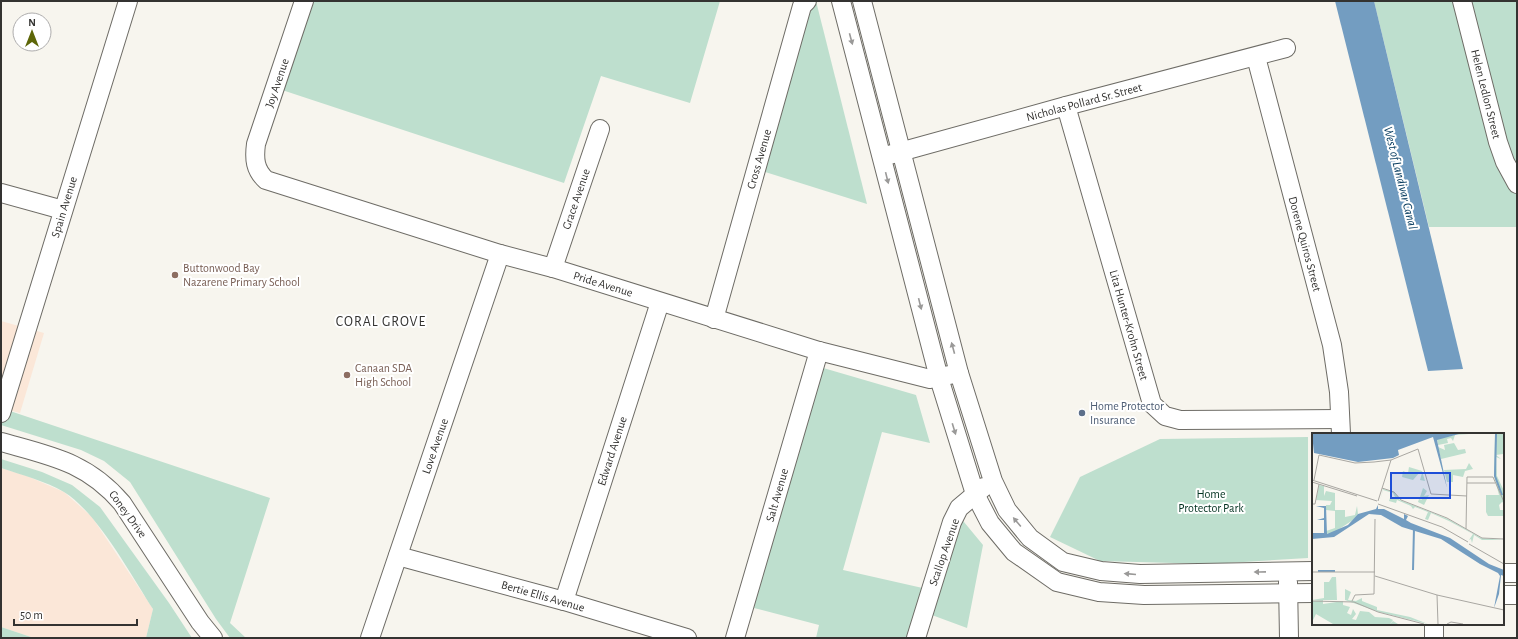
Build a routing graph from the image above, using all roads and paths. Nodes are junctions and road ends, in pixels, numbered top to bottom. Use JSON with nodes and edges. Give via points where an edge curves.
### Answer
{"nodes":[{"id":1,"x":128,"y":1,"type":"edge"},
{"id":2,"x":304,"y":1,"type":"edge"},
{"id":3,"x":807,"y":1,"type":"edge"},
{"id":4,"x":841,"y":1,"type":"edge"},
{"id":5,"x":862,"y":1,"type":"edge"},
{"id":6,"x":1462,"y":1,"type":"edge"},
{"id":7,"x":1286,"y":48,"type":"dead end"},
{"id":8,"x":1256,"y":57,"type":"junction"},
{"id":9,"x":1066,"y":106,"type":"junction"},
{"id":10,"x":600,"y":129,"type":"dead end"},
{"id":11,"x":901,"y":152,"type":"junction"},
{"id":12,"x":882,"y":157,"type":"junction"},
{"id":13,"x":256,"y":166,"type":"joint"},
{"id":14,"x":1517,"y":184,"type":"edge"},
{"id":15,"x":1,"y":193,"type":"edge"},
{"id":16,"x":63,"y":210,"type":"junction"},
{"id":17,"x":500,"y":254,"type":"junction"},
{"id":18,"x":553,"y":268,"type":"junction"},
{"id":19,"x":660,"y":302,"type":"junction"},
{"id":20,"x":714,"y":319,"type":"junction"},
{"id":21,"x":819,"y":351,"type":"junction"},
{"id":22,"x":960,"y":373,"type":"junction"},
{"id":23,"x":939,"y":378,"type":"junction"},
{"id":24,"x":1,"y":414,"type":"edge"},
{"id":25,"x":1340,"y":427,"type":"edge"},
{"id":26,"x":1,"y":442,"type":"edge"},
{"id":27,"x":992,"y":481,"type":"junction"},
{"id":28,"x":975,"y":494,"type":"junction"},
{"id":29,"x":398,"y":556,"type":"junction"},
{"id":30,"x":1288,"y":571,"type":"junction"},
{"id":31,"x":1312,"y":571,"type":"edge"},
{"id":32,"x":1504,"y":573,"type":"edge"},
{"id":33,"x":1517,"y":573,"type":"edge"},
{"id":34,"x":1288,"y":592,"type":"junction"},
{"id":35,"x":1312,"y":593,"type":"edge"},
{"id":36,"x":1504,"y":595,"type":"edge"},
{"id":37,"x":1517,"y":595,"type":"edge"},
{"id":38,"x":564,"y":601,"type":"junction"},
{"id":39,"x":1434,"y":625,"type":"edge"},
{"id":40,"x":214,"y":638,"type":"edge"},
{"id":41,"x":370,"y":638,"type":"edge"},
{"id":42,"x":687,"y":638,"type":"edge"},
{"id":43,"x":735,"y":638,"type":"edge"},
{"id":44,"x":916,"y":638,"type":"edge"},
{"id":45,"x":1289,"y":638,"type":"edge"},
{"id":46,"x":1434,"y":638,"type":"edge"}],
"edges":[{"from":1,"to":16,"type":"street","name":"Spain Avenue"},
{"from":2,"to":13,"type":"street","name":"Joy Avenue","via":[[256,144]]},
{"from":3,"to":20,"type":"street","name":"Cross Avenue","via":[[802,6]]},
{"from":4,"to":12,"type":"street","one_way":true},
{"from":5,"to":11,"type":"street"},
{"from":6,"to":14,"type":"street","name":"Helen Ledlon Street","via":[[1498,142]]},
{"from":7,"to":8,"type":"street","name":"Nicholas Pollard Sr. Street"},
{"from":8,"to":9,"type":"street","name":"Nicholas Pollard Sr. Street"},
{"from":8,"to":25,"type":"street","name":"Dorene Quiros Street","via":[[1332,345]]},
{"from":9,"to":11,"type":"street","name":"Nicholas Pollard Sr. Street"},
{"from":9,"to":25,"type":"street","name":"Lita Hunter-Krohn Street","via":[[1152,404],[1165,416],[1180,420]]},
{"from":10,"to":18,"type":"street","name":"Grace Avenue"},
{"from":11,"to":12,"type":"street","name":"Nicholas Pollard Sr. Street"},
{"from":22,"to":11,"type":"street","one_way":true},
{"from":12,"to":23,"type":"street","one_way":true},
{"from":13,"to":17,"type":"street","name":"Pride Avenue","via":[[259,174],[266,180]]},
{"from":15,"to":16,"type":"street"},
{"from":16,"to":24,"type":"street","name":"Spain Avenue"},
{"from":17,"to":18,"type":"street","name":"Pride Avenue"},
{"from":17,"to":29,"type":"street","name":"Love Avenue"},
{"from":18,"to":19,"type":"street","name":"Pride Avenue"},
{"from":19,"to":20,"type":"street","name":"Pride Avenue"},
{"from":19,"to":38,"type":"street","name":"Edward Avenue"},
{"from":20,"to":21,"type":"street","name":"Pride Avenue"},
{"from":21,"to":23,"type":"street","name":"Pride Avenue","via":[[920,378]]},
{"from":21,"to":43,"type":"street","name":"Salt Avenue"},
{"from":22,"to":23,"type":"street","name":"Pride Avenue"},
{"from":22,"to":27,"type":"street"},
{"from":23,"to":28,"type":"street","one_way":true},
{"from":26,"to":40,"type":"street","name":"Coney Drive","via":[[72,463],[109,487],[200,622]]},
{"from":27,"to":28,"type":"street","name":"Scallop Avenue"},
{"from":30,"to":27,"type":"street","one_way":true,"via":[[1140,574],[1100,571],[1063,562],[1030,538],[1007,510]]},
{"from":28,"to":34,"type":"street","via":[[990,523],[1014,552],[1057,582],[1099,592],[1144,595]]},
{"from":28,"to":44,"type":"street","name":"Scallop Avenue","via":[[960,508],[952,522]]},
{"from":29,"to":38,"type":"street","name":"Bertie Ellis Avenue"},
{"from":29,"to":41,"type":"street","name":"Love Avenue"},
{"from":30,"to":31,"type":"street"},
{"from":30,"to":34,"type":"street"},
{"from":32,"to":33,"type":"street"},
{"from":34,"to":35,"type":"street"},
{"from":34,"to":45,"type":"street"},
{"from":36,"to":37,"type":"street"},
{"from":38,"to":42,"type":"street","name":"Bertie Ellis Avenue"},
{"from":39,"to":46,"type":"street"}]}
